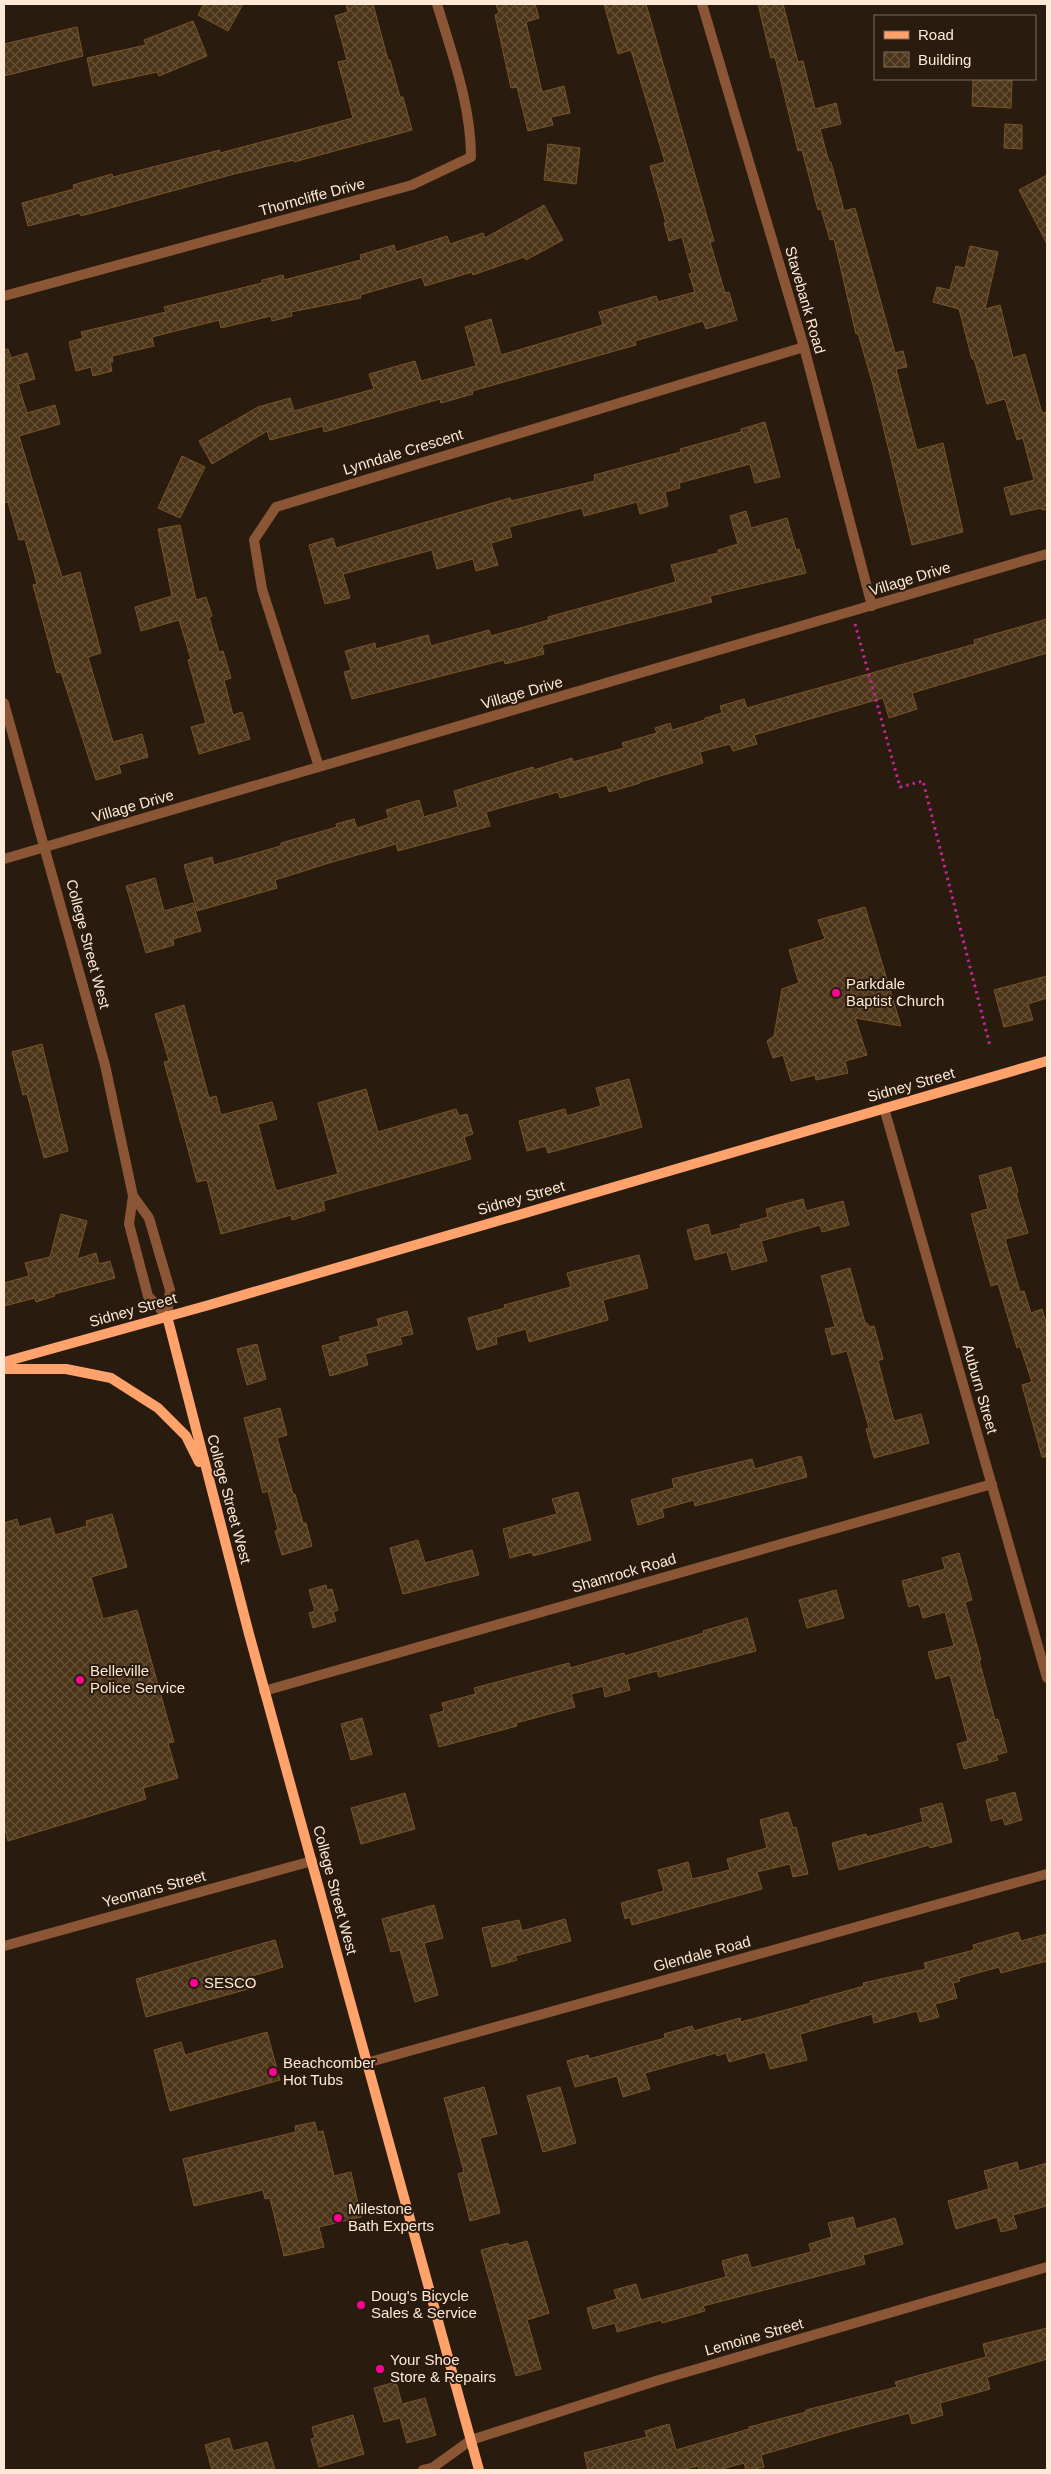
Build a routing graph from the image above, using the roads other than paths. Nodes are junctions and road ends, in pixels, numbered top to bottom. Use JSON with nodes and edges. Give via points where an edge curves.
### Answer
{"nodes":[{"id":1,"x":437,"y":4,"type":"edge"},
{"id":2,"x":702,"y":4,"type":"edge"},
{"id":3,"x":4,"y":296,"type":"edge"},
{"id":4,"x":804,"y":347,"type":"junction"},
{"id":5,"x":1047,"y":554,"type":"edge"},
{"id":6,"x":872,"y":606,"type":"junction"},
{"id":7,"x":4,"y":703,"type":"edge"},
{"id":8,"x":319,"y":768,"type":"junction"},
{"id":9,"x":46,"y":846,"type":"junction"},
{"id":10,"x":4,"y":859,"type":"edge"},
{"id":11,"x":1047,"y":1061,"type":"edge"},
{"id":12,"x":884,"y":1108,"type":"junction"},
{"id":13,"x":134,"y":1196,"type":"junction"},
{"id":14,"x":167,"y":1316,"type":"junction"},
{"id":15,"x":4,"y":1362,"type":"edge"},
{"id":16,"x":4,"y":1369,"type":"edge"},
{"id":17,"x":208,"y":1481,"type":"junction"},
{"id":18,"x":992,"y":1484,"type":"junction"},
{"id":19,"x":1047,"y":1678,"type":"edge"},
{"id":20,"x":264,"y":1691,"type":"junction"},
{"id":21,"x":312,"y":1861,"type":"junction"},
{"id":22,"x":1047,"y":1874,"type":"edge"},
{"id":23,"x":4,"y":1946,"type":"edge"},
{"id":24,"x":366,"y":2063,"type":"junction"},
{"id":25,"x":1047,"y":2268,"type":"edge"},
{"id":26,"x":471,"y":2440,"type":"junction"},
{"id":27,"x":423,"y":2470,"type":"edge"},
{"id":28,"x":478,"y":2470,"type":"edge"}],
"edges":[{"from":1,"to":3,"type":"street","name":"Thorncliffe Drive","via":[[471,132],[471,157],[412,185]]},
{"from":2,"to":4,"type":"street","name":"Stavebank Road"},
{"from":4,"to":6,"type":"street","name":"Stavebank Road"},
{"from":4,"to":8,"type":"street","name":"Lynndale Crescent","via":[[276,507],[254,540],[257,560],[262,589]]},
{"from":5,"to":6,"type":"street","name":"Village Drive"},
{"from":6,"to":8,"type":"street","name":"Village Drive"},
{"from":7,"to":9,"type":"street","name":"College Street West"},
{"from":8,"to":9,"type":"street","name":"Village Drive"},
{"from":9,"to":10,"type":"street","name":"Village Drive"},
{"from":9,"to":13,"type":"street","name":"College Street West","via":[[105,1065]]},
{"from":11,"to":12,"type":"main road","name":"Sidney Street"},
{"from":12,"to":14,"type":"main road","name":"Sidney Street"},
{"from":12,"to":18,"type":"street","name":"Auburn Street"},
{"from":13,"to":14,"type":"street","name":"College Street West","via":[[149,1218],[170,1290]]},
{"from":13,"to":14,"type":"street","name":"College Street West","via":[[129,1224],[148,1296]]},
{"from":14,"to":15,"type":"main road","name":"Sidney Street"},
{"from":14,"to":17,"type":"main road","name":"College Street West"},
{"from":16,"to":17,"type":"main road","via":[[66,1369],[111,1378],[158,1408],[186,1436]]},
{"from":17,"to":20,"type":"main road","name":"College Street West"},
{"from":18,"to":19,"type":"street","name":"Auburn Street"},
{"from":18,"to":20,"type":"street","name":"Shamrock Road"},
{"from":20,"to":21,"type":"main road","name":"College Street West"},
{"from":21,"to":23,"type":"street","name":"Yeomans Street"},
{"from":21,"to":24,"type":"main road","name":"College Street West"},
{"from":22,"to":24,"type":"street","name":"Glendale Road"},
{"from":24,"to":26,"type":"main road","name":"College Street West"},
{"from":25,"to":26,"type":"street","name":"Lemoine Street","via":[[659,2380]]},
{"from":26,"to":27,"type":"street","name":"Lemoine Street","via":[[432,2468]]},
{"from":26,"to":28,"type":"main road","name":"College Street West"}]}
